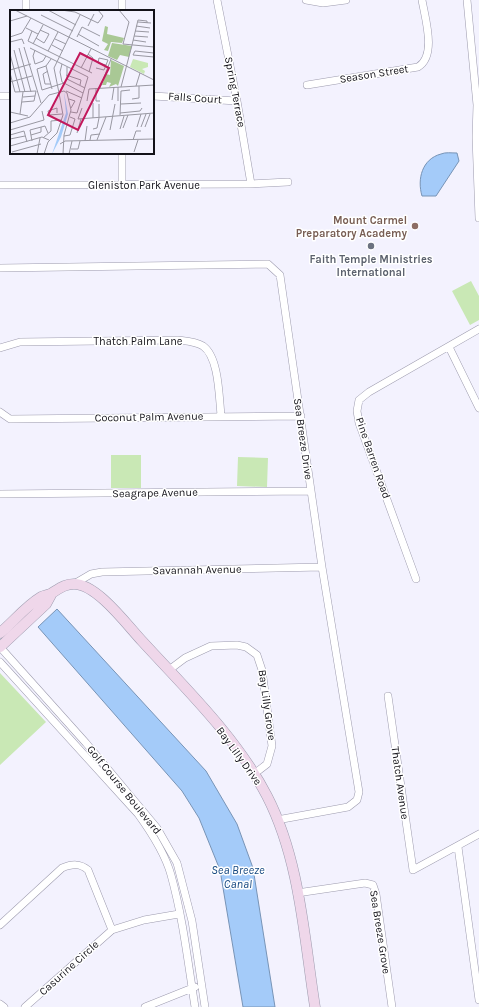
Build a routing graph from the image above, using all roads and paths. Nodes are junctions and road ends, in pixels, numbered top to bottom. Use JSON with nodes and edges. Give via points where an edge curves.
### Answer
{"nodes":[{"id":1,"x":217,"y":0,"type":"edge"},
{"id":2,"x":306,"y":0,"type":"edge"},
{"id":3,"x":346,"y":0,"type":"edge"},
{"id":4,"x":422,"y":0,"type":"edge"},
{"id":5,"x":467,"y":0,"type":"edge"},
{"id":6,"x":307,"y":85,"type":"dead end"},
{"id":7,"x":154,"y":96,"type":"edge"},
{"id":8,"x":237,"y":101,"type":"junction"},
{"id":9,"x":122,"y":154,"type":"edge"},
{"id":10,"x":288,"y":182,"type":"dead end"},
{"id":11,"x":250,"y":184,"type":"junction"},
{"id":12,"x":0,"y":185,"type":"edge"},
{"id":13,"x":122,"y":185,"type":"junction"},
{"id":14,"x":479,"y":218,"type":"edge"},
{"id":15,"x":0,"y":268,"type":"edge"},
{"id":16,"x":479,"y":329,"type":"edge"},
{"id":17,"x":449,"y":347,"type":"junction"},
{"id":18,"x":0,"y":348,"type":"edge"},
{"id":19,"x":479,"y":408,"type":"edge"},
{"id":20,"x":0,"y":412,"type":"edge"},
{"id":21,"x":221,"y":415,"type":"junction"},
{"id":22,"x":301,"y":416,"type":"junction"},
{"id":23,"x":310,"y":491,"type":"junction"},
{"id":24,"x":0,"y":494,"type":"edge"},
{"id":25,"x":322,"y":568,"type":"junction"},
{"id":26,"x":416,"y":579,"type":"dead end"},
{"id":27,"x":74,"y":584,"type":"junction"},
{"id":28,"x":52,"y":593,"type":"junction"},
{"id":29,"x":0,"y":633,"type":"edge"},
{"id":30,"x":0,"y":647,"type":"edge"},
{"id":31,"x":0,"y":662,"type":"edge"},
{"id":32,"x":169,"y":670,"type":"junction"},
{"id":33,"x":388,"y":696,"type":"dead end"},
{"id":34,"x":254,"y":774,"type":"junction"},
{"id":35,"x":277,"y":820,"type":"junction"},
{"id":36,"x":479,"y":834,"type":"edge"},
{"id":37,"x":458,"y":846,"type":"junction"},
{"id":38,"x":297,"y":893,"type":"junction"},
{"id":39,"x":179,"y":914,"type":"junction"},
{"id":40,"x":0,"y":925,"type":"edge"},
{"id":41,"x":112,"y":930,"type":"junction"},
{"id":42,"x":202,"y":985,"type":"junction"},
{"id":43,"x":192,"y":988,"type":"junction"},
{"id":44,"x":479,"y":1000,"type":"edge"},
{"id":45,"x":0,"y":1004,"type":"edge"},
{"id":46,"x":4,"y":1007,"type":"edge"},
{"id":47,"x":26,"y":1007,"type":"edge"},
{"id":48,"x":145,"y":1007,"type":"edge"},
{"id":49,"x":195,"y":1007,"type":"edge"},
{"id":50,"x":205,"y":1007,"type":"edge"},
{"id":51,"x":315,"y":1007,"type":"edge"},
{"id":52,"x":392,"y":1007,"type":"edge"}],
"edges":[{"from":1,"to":8,"type":"street","name":"Spring Terrace"},
{"from":2,"to":3,"type":"street","via":[[322,3]]},
{"from":4,"to":6,"type":"street","name":"Season Street","via":[[429,51],[423,64],[418,67]]},
{"from":5,"to":14,"type":"street","via":[[478,105],[476,137]]},
{"from":7,"to":8,"type":"street","name":"Falls Court"},
{"from":8,"to":11,"type":"street","name":"Spring Terrace"},
{"from":9,"to":13,"type":"street"},
{"from":10,"to":11,"type":"street","name":"Gleniston Park Avenue"},
{"from":11,"to":13,"type":"street","name":"Gleniston Park Avenue"},
{"from":12,"to":13,"type":"street","name":"Gleniston Park Avenue"},
{"from":15,"to":22,"type":"street","name":"Sea Breeze Drive","via":[[268,264],[280,275]]},
{"from":16,"to":17,"type":"street","name":"Pine Barren Road"},
{"from":17,"to":19,"type":"street"},
{"from":17,"to":26,"type":"street","name":"Pine Barren Road","via":[[369,392],[359,400],[357,411]]},
{"from":18,"to":21,"type":"street","name":"Thatch Palm Lane","via":[[20,342],[194,341],[204,347],[210,356],[218,383]]},
{"from":20,"to":21,"type":"street","name":"Coconut Palm Avenue","via":[[10,419]]},
{"from":21,"to":22,"type":"street","name":"Coconut Palm Avenue"},
{"from":22,"to":23,"type":"street","name":"Sea Breeze Drive"},
{"from":23,"to":24,"type":"street","name":"Seagrape Avenue"},
{"from":23,"to":25,"type":"street","name":"Sea Breeze Drive"},
{"from":25,"to":27,"type":"street","name":"Savannah Avenue","via":[[102,572],[91,574]]},
{"from":25,"to":35,"type":"street","name":"Sea Breeze Drive","via":[[359,795],[348,807]]},
{"from":27,"to":28,"type":"main road","via":[[61,587]]},
{"from":27,"to":32,"type":"main road","name":"Bay Lilly Drive","via":[[89,588],[102,598]]},
{"from":28,"to":29,"type":"main road","via":[[41,598]]},
{"from":28,"to":30,"type":"main road","via":[[46,604]]},
{"from":30,"to":42,"type":"street","name":"Golf Course Boulevard","via":[[86,743],[157,828],[177,863],[192,921]]},
{"from":31,"to":39,"type":"street","name":"Golf Course Boulevard","via":[[138,814],[154,836],[171,874]]},
{"from":32,"to":34,"type":"main road","name":"Bay Lilly Drive","via":[[231,742]]},
{"from":32,"to":34,"type":"street","name":"Bay Lilly Grove","via":[[191,654],[211,646],[237,645],[250,649],[257,655],[262,670],[272,746],[267,764]]},
{"from":33,"to":37,"type":"street","name":"Thatch Avenue","via":[[413,870]]},
{"from":34,"to":35,"type":"main road","name":"Bay Lilly Drive"},
{"from":35,"to":38,"type":"main road","name":"Bay Lilly Drive"},
{"from":36,"to":37,"type":"street"},
{"from":37,"to":44,"type":"street"},
{"from":38,"to":51,"type":"main road","name":"Bay Lilly Drive"},
{"from":38,"to":52,"type":"street","name":"Sea Breeze Grove","via":[[365,883],[374,886]]},
{"from":39,"to":41,"type":"street","name":"Casurine Circle","via":[[144,920]]},
{"from":39,"to":43,"type":"street","name":"Golf Course Boulevard"},
{"from":40,"to":41,"type":"street","via":[[62,868],[75,865],[88,870]]},
{"from":41,"to":47,"type":"street","name":"Casurine Circle"},
{"from":42,"to":43,"type":"street"},
{"from":42,"to":50,"type":"street","name":"Golf Course Boulevard"},
{"from":43,"to":48,"type":"street"},
{"from":43,"to":49,"type":"street","name":"Golf Course Boulevard"},
{"from":45,"to":46,"type":"street"}]}
